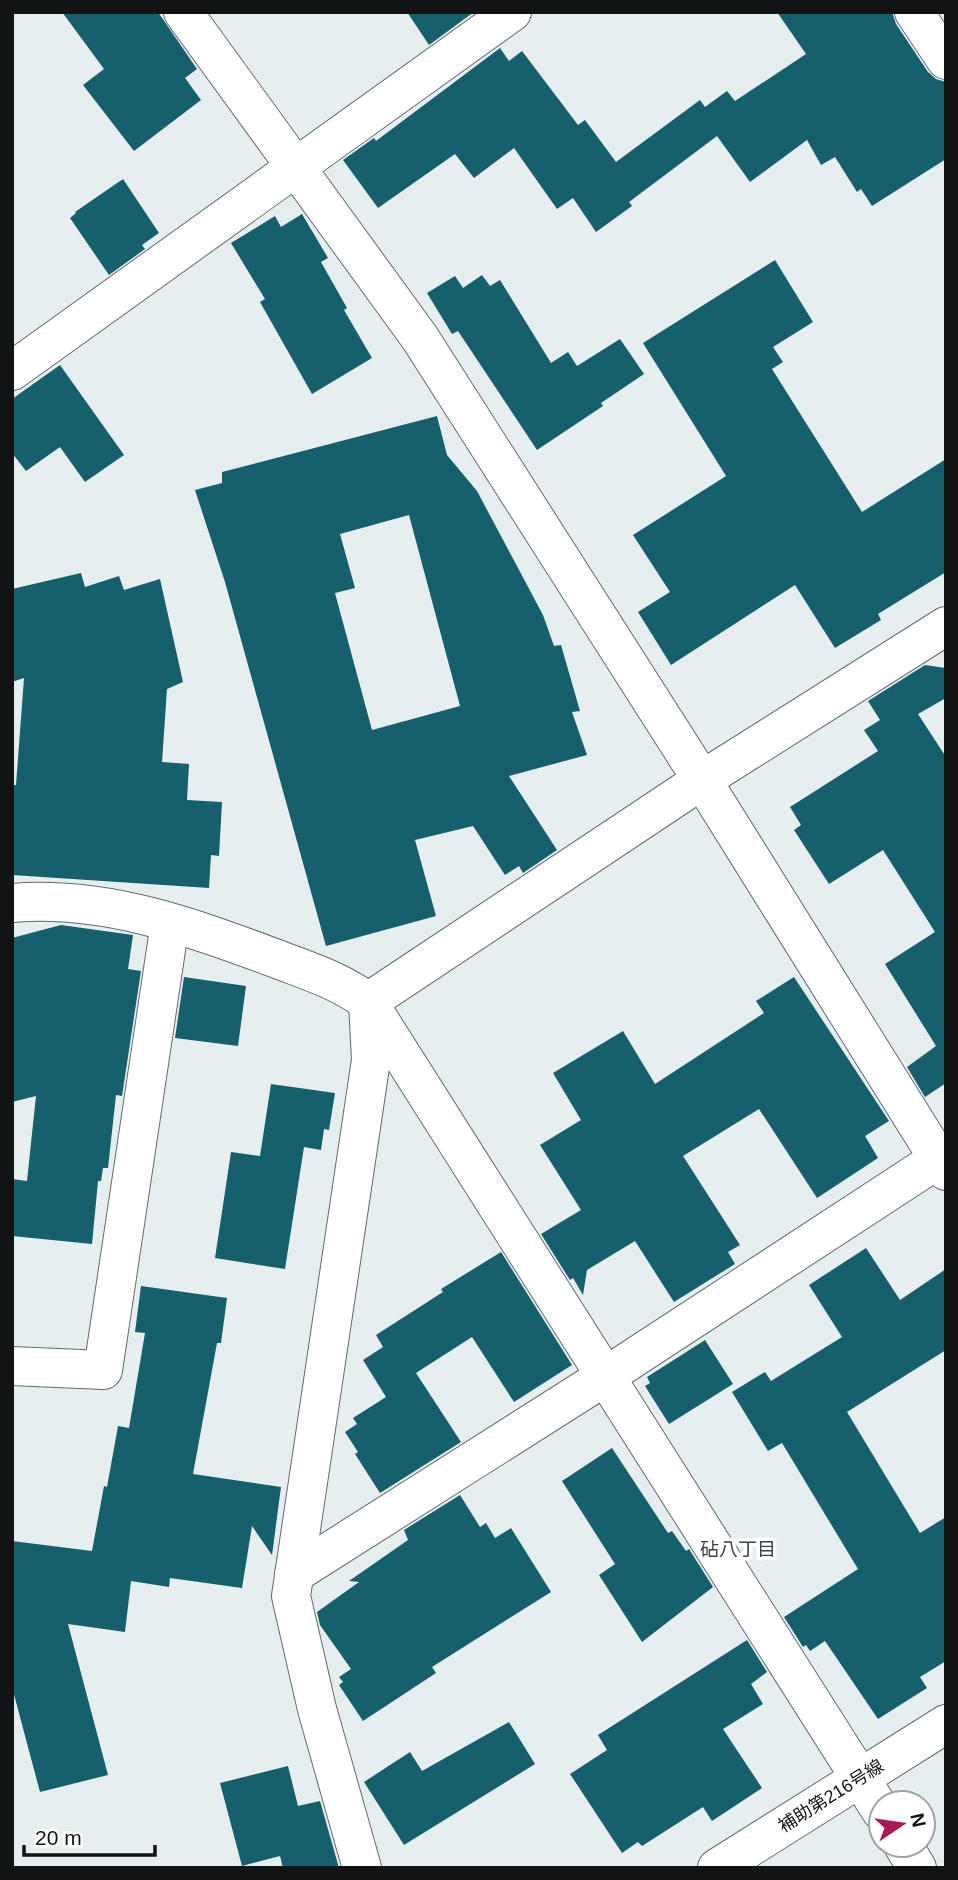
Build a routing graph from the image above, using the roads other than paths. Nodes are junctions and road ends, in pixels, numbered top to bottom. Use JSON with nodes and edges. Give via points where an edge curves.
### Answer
{"nodes":[{"id":1,"x":183,"y":12,"type":"edge"},
{"id":2,"x":512,"y":12,"type":"edge"},
{"id":3,"x":914,"y":12,"type":"edge"},
{"id":4,"x":946,"y":60,"type":"edge"},
{"id":5,"x":295,"y":168,"type":"junction"},
{"id":6,"x":12,"y":371,"type":"edge"},
{"id":7,"x":946,"y":626,"type":"edge"},
{"id":8,"x":702,"y":780,"type":"junction"},
{"id":9,"x":12,"y":903,"type":"edge"},
{"id":10,"x":170,"y":923,"type":"junction"},
{"id":11,"x":368,"y":1002,"type":"junction"},
{"id":12,"x":943,"y":1161,"type":"edge"},
{"id":13,"x":12,"y":1366,"type":"edge"},
{"id":14,"x":606,"y":1376,"type":"junction"},
{"id":15,"x":294,"y":1574,"type":"junction"},
{"id":16,"x":946,"y":1724,"type":"edge"},
{"id":17,"x":860,"y":1778,"type":"junction"},
{"id":18,"x":867,"y":1789,"type":"edge"},
{"id":19,"x":362,"y":1868,"type":"edge"},
{"id":20,"x":717,"y":1868,"type":"edge"}],
"edges":[{"from":1,"to":5,"type":"street"},
{"from":2,"to":5,"type":"street"},
{"from":3,"to":4,"type":"street"},
{"from":5,"to":6,"type":"street"},
{"from":5,"to":8,"type":"street","via":[[420,338]]},
{"from":7,"to":8,"type":"street"},
{"from":8,"to":11,"type":"street"},
{"from":8,"to":12,"type":"street"},
{"from":9,"to":10,"type":"street","via":[[106,905]]},
{"from":10,"to":11,"type":"street","via":[[316,974]]},
{"from":10,"to":13,"type":"street","via":[[103,1370]]},
{"from":11,"to":14,"type":"street"},
{"from":11,"to":15,"type":"street","via":[[371,1060]]},
{"from":12,"to":14,"type":"street"},
{"from":14,"to":15,"type":"street"},
{"from":14,"to":17,"type":"street"},
{"from":15,"to":19,"type":"street","via":[[291,1596],[317,1709]]},
{"from":16,"to":17,"type":"street","name":"補助第216号線"},
{"from":17,"to":18,"type":"street"},
{"from":17,"to":20,"type":"street","name":"補助第216号線"}]}
